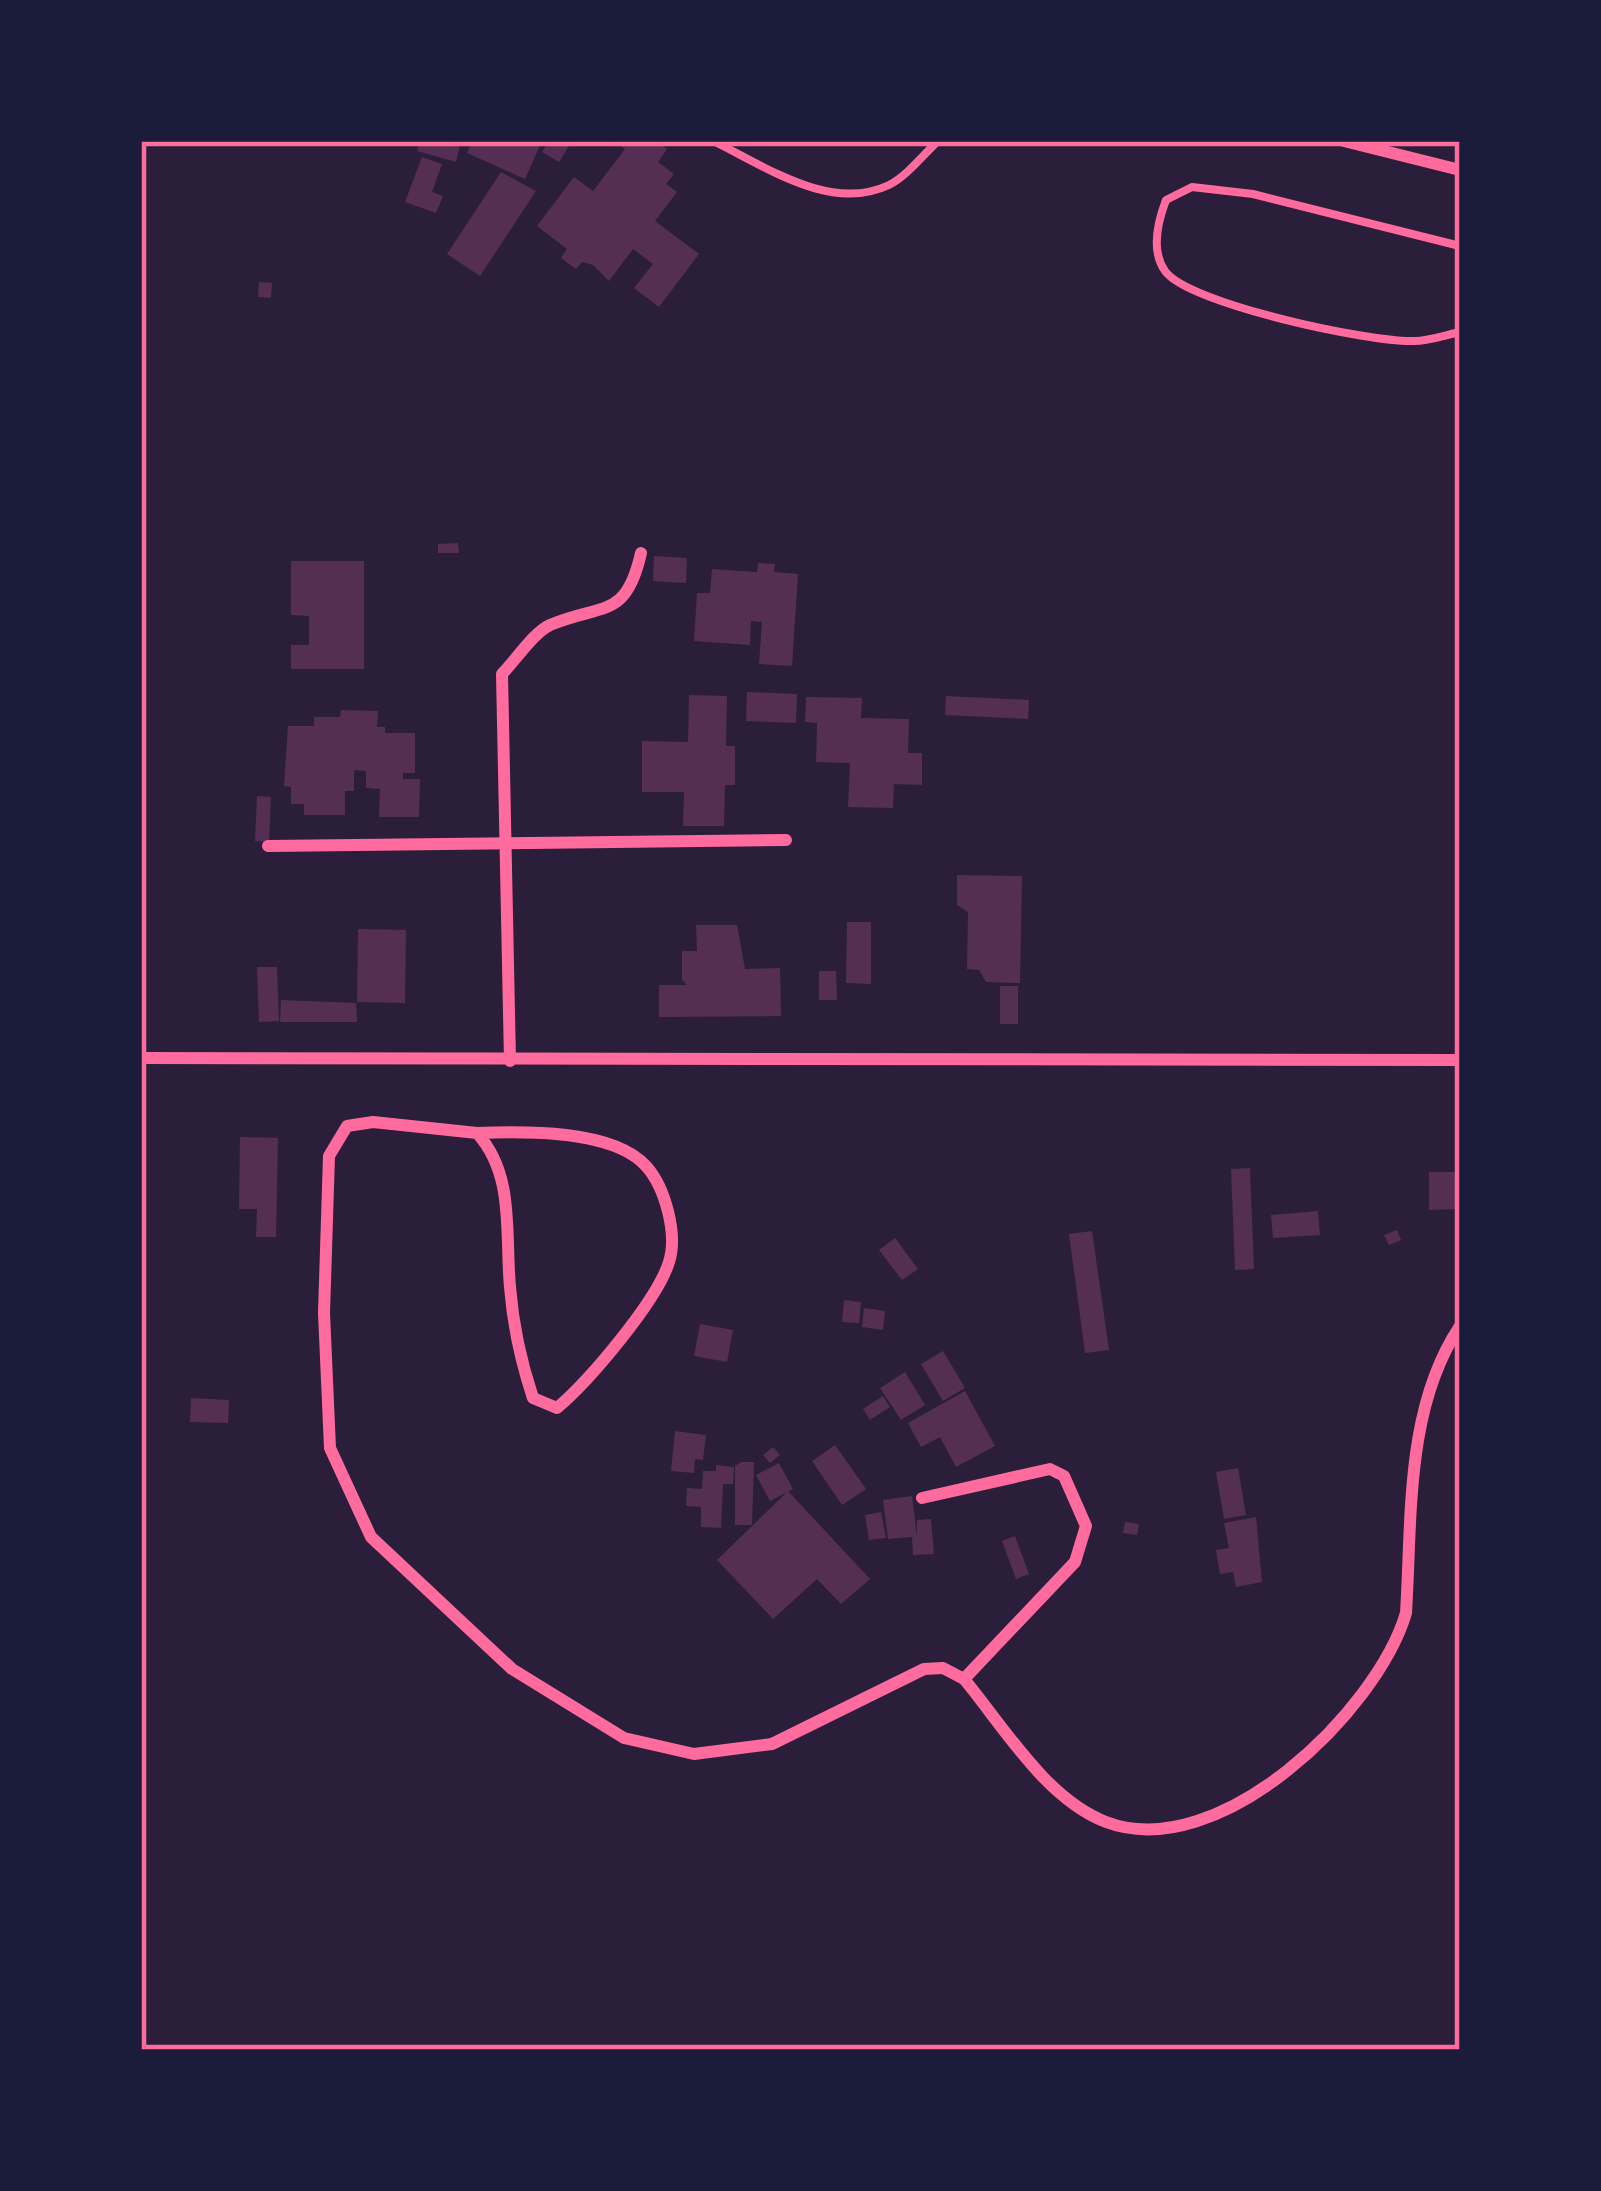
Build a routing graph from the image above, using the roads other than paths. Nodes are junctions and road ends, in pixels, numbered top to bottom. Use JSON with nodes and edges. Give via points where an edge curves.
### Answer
{"nodes":[{"id":1,"x":712,"y":141,"type":"edge"},
{"id":2,"x":938,"y":141,"type":"edge"},
{"id":3,"x":1344,"y":141,"type":"edge"},
{"id":4,"x":1460,"y":170,"type":"edge"},
{"id":5,"x":1460,"y":246,"type":"edge"},
{"id":6,"x":1460,"y":332,"type":"edge"},
{"id":7,"x":641,"y":554,"type":"dead end"},
{"id":8,"x":786,"y":840,"type":"dead end"},
{"id":9,"x":503,"y":842,"type":"junction"},
{"id":10,"x":268,"y":846,"type":"dead end"},
{"id":11,"x":141,"y":1058,"type":"edge"},
{"id":12,"x":1460,"y":1060,"type":"edge"},
{"id":13,"x":510,"y":1061,"type":"junction"},
{"id":14,"x":477,"y":1133,"type":"junction"},
{"id":15,"x":1460,"y":1326,"type":"edge"},
{"id":16,"x":922,"y":1498,"type":"dead end"},
{"id":17,"x":964,"y":1679,"type":"junction"}],
"edges":[{"from":1,"to":2,"type":"lane","via":[[807,186],[856,196],[893,184]]},
{"from":3,"to":4,"type":"street"},
{"from":5,"to":6,"type":"lane","via":[[1252,194],[1192,187],[1166,200],[1155,230],[1164,270],[1194,295],[1414,341]]},
{"from":7,"to":9,"type":"street","via":[[625,598],[545,627],[502,674]]},
{"from":8,"to":9,"type":"street"},
{"from":9,"to":10,"type":"street"},
{"from":9,"to":13,"type":"street"},
{"from":11,"to":13,"type":"street"},
{"from":12,"to":13,"type":"street"},
{"from":14,"to":14,"type":"street","via":[[494,1152],[506,1194],[521,1364],[533,1398],[557,1408],[609,1357],[670,1262],[664,1197],[644,1163],[583,1136]]},
{"from":14,"to":17,"type":"street","via":[[347,1126],[329,1156],[330,1448],[371,1537],[512,1669],[624,1738],[694,1754],[772,1744],[924,1669]]},
{"from":15,"to":17,"type":"street","via":[[1425,1401],[1398,1639],[1350,1710],[1266,1789],[1213,1816],[1144,1828],[1106,1822],[1066,1797]]},
{"from":16,"to":17,"type":"street","via":[[1050,1469],[1064,1476],[1086,1526],[1075,1562]]}]}
